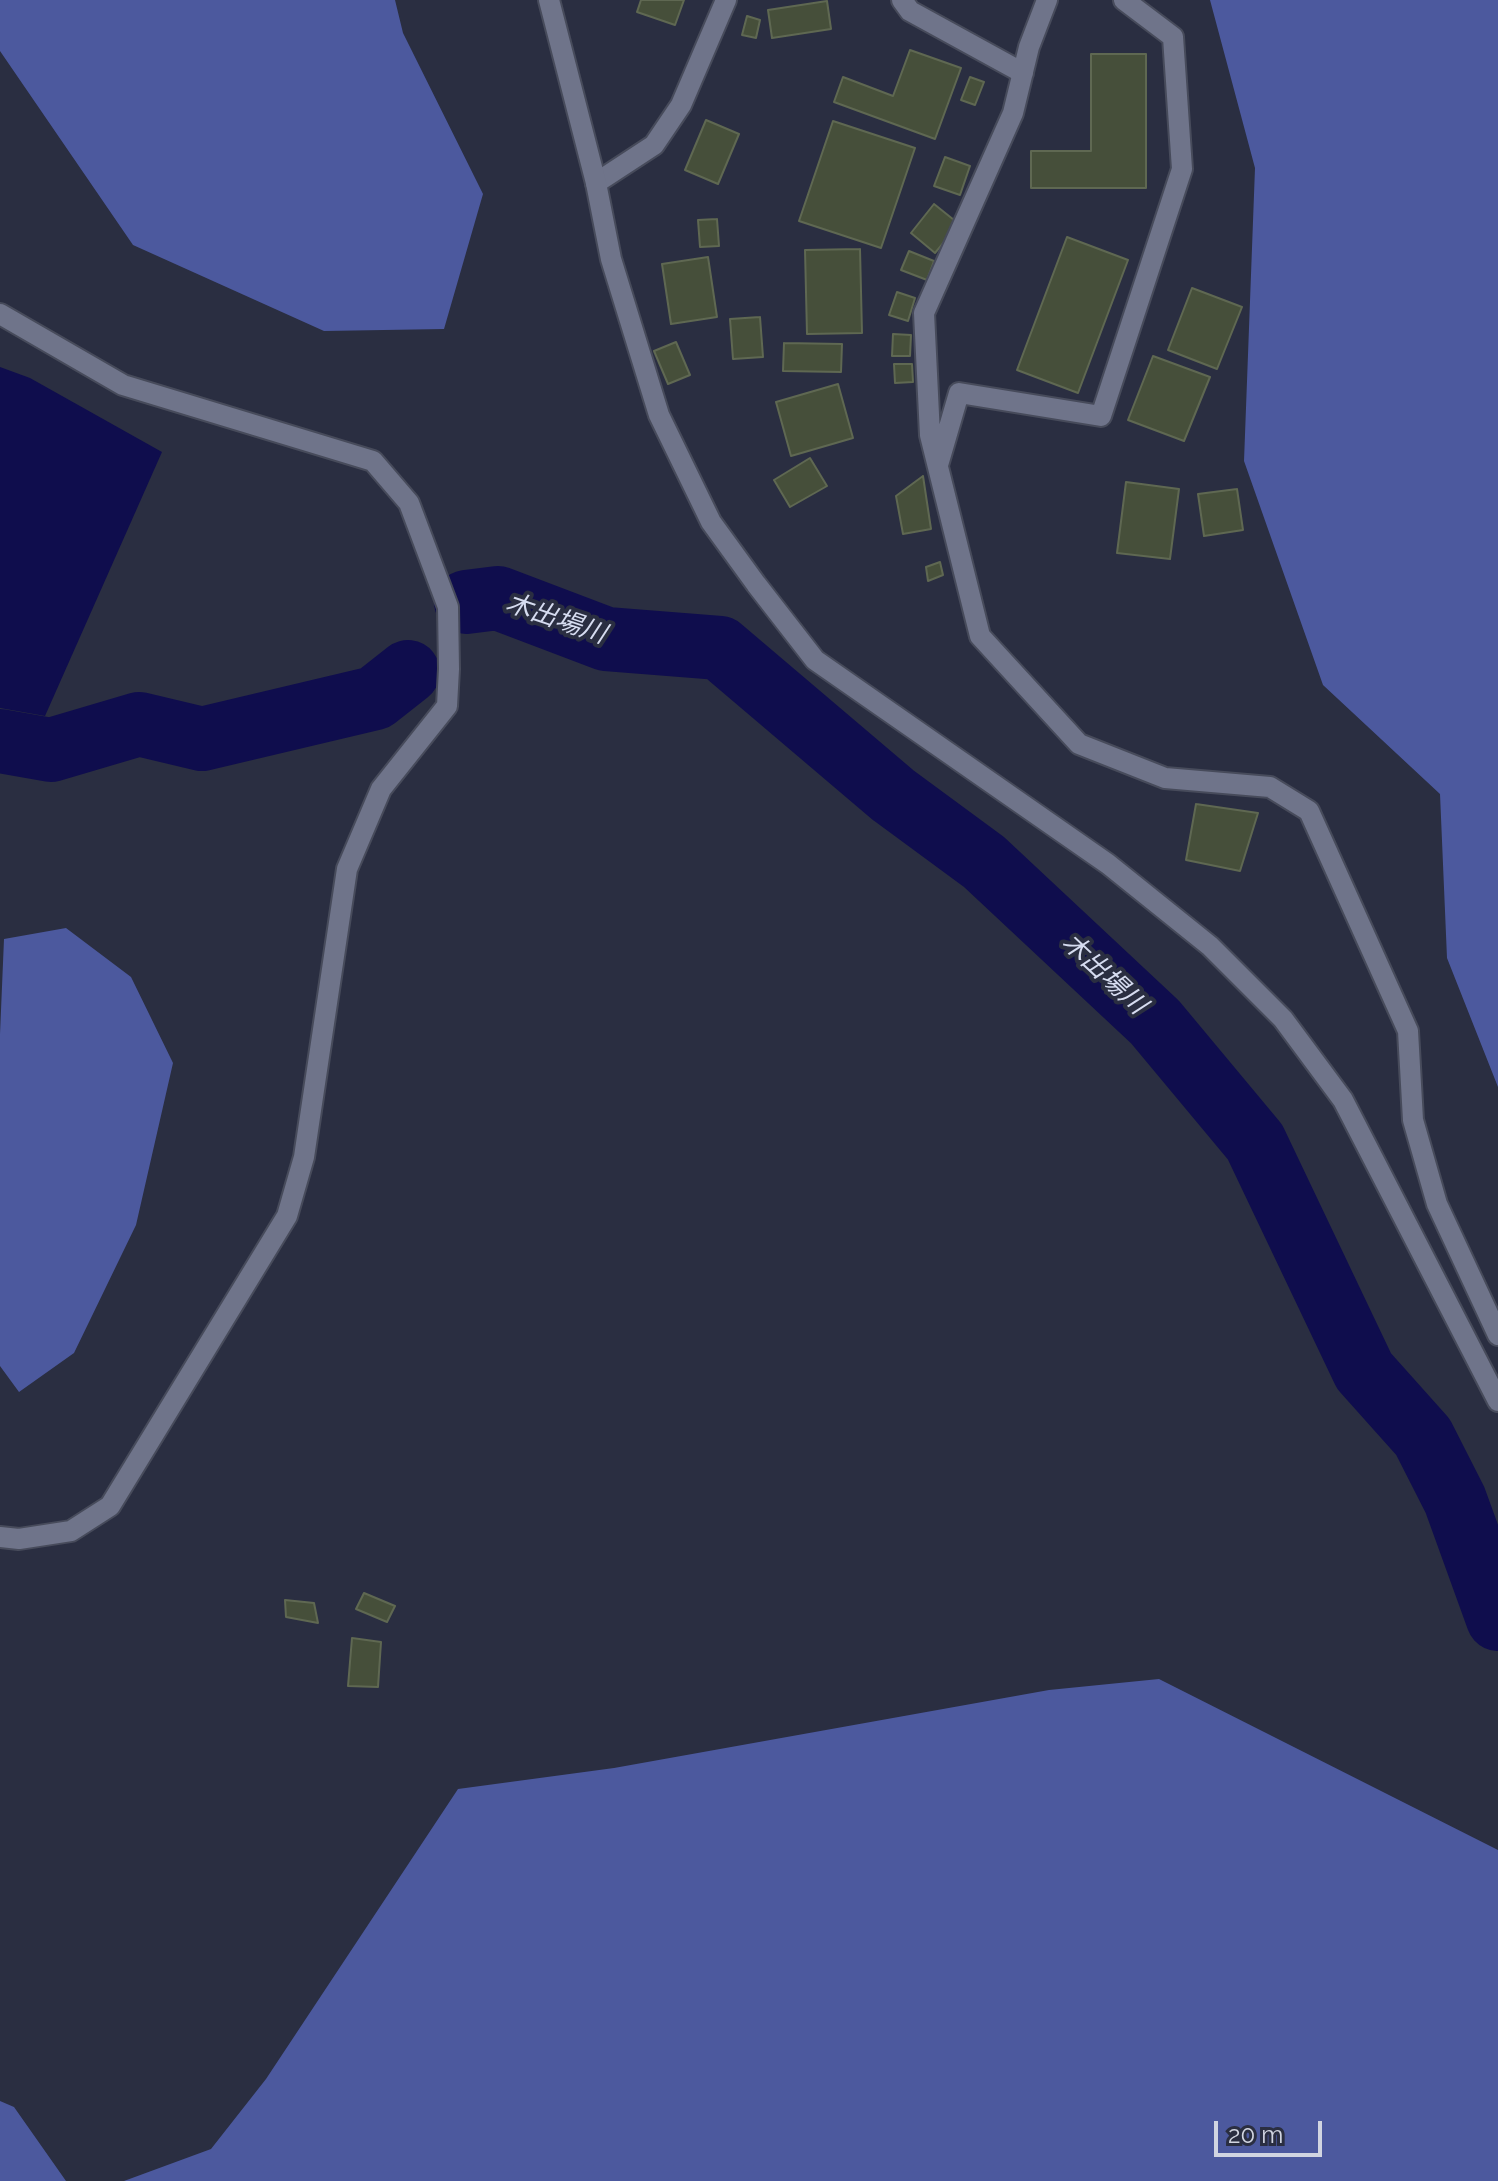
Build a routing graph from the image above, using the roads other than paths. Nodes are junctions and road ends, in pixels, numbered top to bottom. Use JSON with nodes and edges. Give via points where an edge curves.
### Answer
{"nodes":[{"id":1,"x":549,"y":0,"type":"edge"},
{"id":2,"x":726,"y":0,"type":"edge"},
{"id":3,"x":902,"y":0,"type":"edge"},
{"id":4,"x":1047,"y":0,"type":"edge"},
{"id":5,"x":1124,"y":0,"type":"edge"},
{"id":6,"x":1023,"y":73,"type":"junction"},
{"id":7,"x":596,"y":183,"type":"junction"},
{"id":8,"x":0,"y":314,"type":"edge"},
{"id":9,"x":938,"y":466,"type":"junction"},
{"id":10,"x":1498,"y":1335,"type":"edge"},
{"id":11,"x":1498,"y":1401,"type":"edge"},
{"id":12,"x":0,"y":1537,"type":"edge"}],
"edges":[{"from":1,"to":7,"type":"street"},
{"from":2,"to":7,"type":"street","via":[[681,105],[654,145]]},
{"from":3,"to":6,"type":"street","via":[[910,11]]},
{"from":4,"to":6,"type":"street"},
{"from":5,"to":9,"type":"street","via":[[1173,37],[1182,169],[1101,416],[959,393]]},
{"from":6,"to":9,"type":"street","via":[[1013,113],[924,313],[930,435]]},
{"from":7,"to":11,"type":"street","via":[[611,259],[659,415],[711,522],[756,584],[815,660],[1108,864],[1210,946],[1283,1019],[1343,1100]]},
{"from":8,"to":12,"type":"street","via":[[123,385],[373,461],[409,503],[448,607],[449,669],[447,706],[381,789],[347,869],[304,1157],[287,1216],[110,1506],[71,1531]]},
{"from":9,"to":10,"type":"street","via":[[980,636],[1079,744],[1165,778],[1270,787],[1309,811],[1408,1031],[1413,1120],[1433,1190]]}]}
